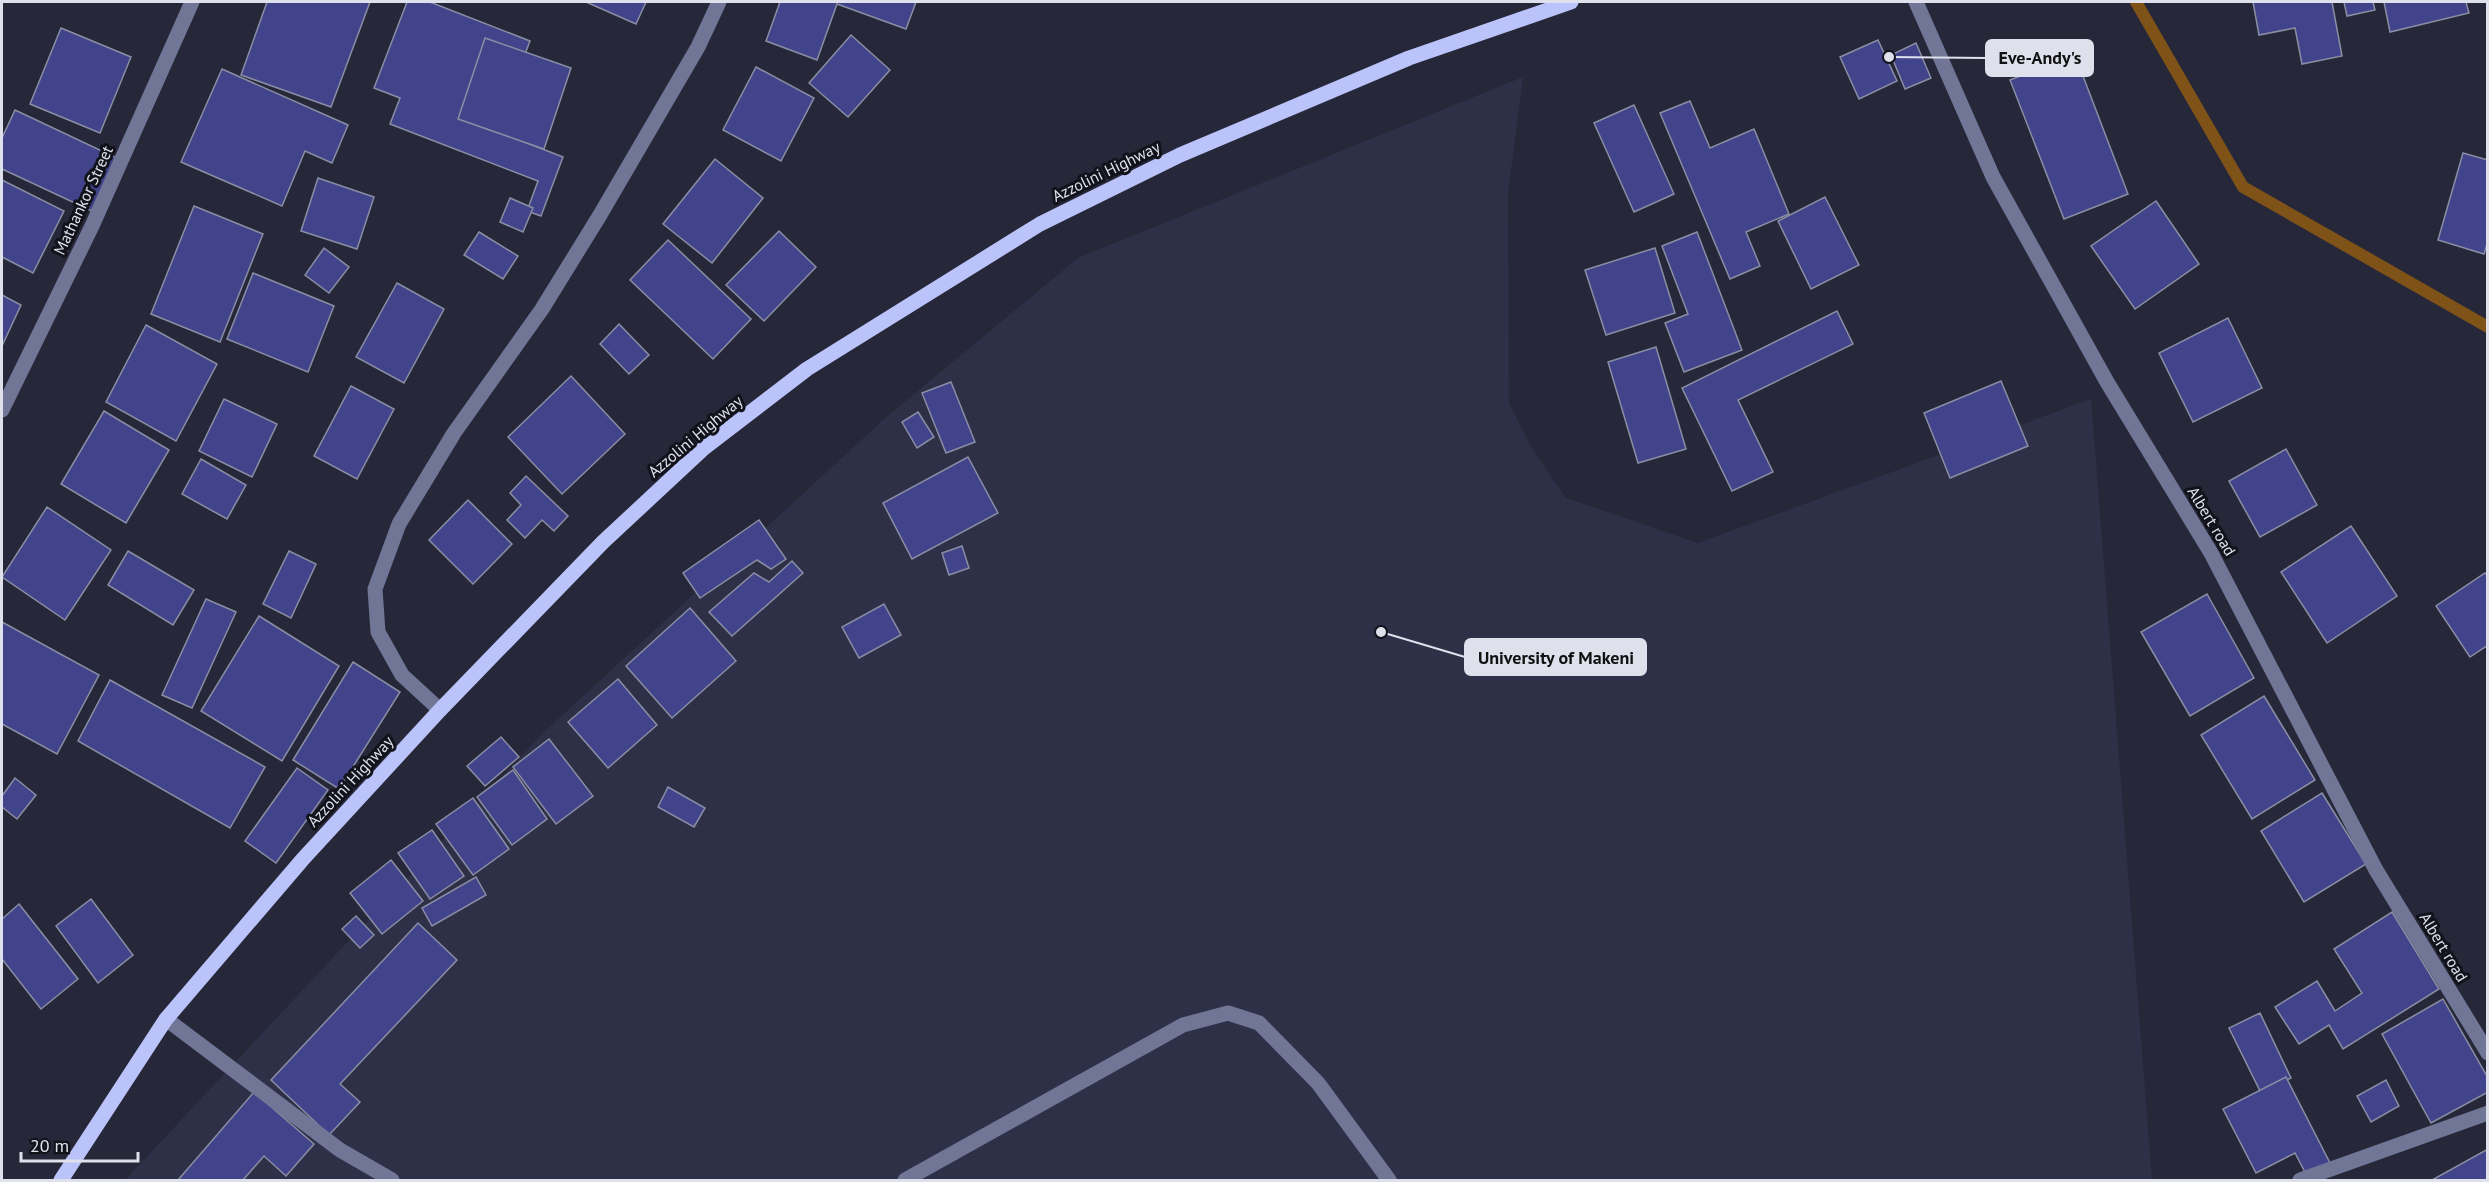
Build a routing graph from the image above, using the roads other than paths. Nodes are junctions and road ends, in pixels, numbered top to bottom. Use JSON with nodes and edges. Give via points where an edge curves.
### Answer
{"nodes":[{"id":1,"x":192,"y":2,"type":"edge"},
{"id":2,"x":719,"y":2,"type":"edge"},
{"id":3,"x":1571,"y":2,"type":"edge"},
{"id":4,"x":1916,"y":2,"type":"edge"},
{"id":5,"x":2,"y":410,"type":"edge"},
{"id":6,"x":441,"y":710,"type":"junction"},
{"id":7,"x":166,"y":1019,"type":"junction"},
{"id":8,"x":2487,"y":1053,"type":"edge"},
{"id":9,"x":2487,"y":1113,"type":"edge"},
{"id":10,"x":61,"y":1180,"type":"edge"},
{"id":11,"x":392,"y":1180,"type":"edge"},
{"id":12,"x":905,"y":1180,"type":"edge"},
{"id":13,"x":1389,"y":1180,"type":"edge"},
{"id":14,"x":2300,"y":1180,"type":"edge"}],
"edges":[{"from":1,"to":5,"type":"street","name":"Mathankor Street","via":[[92,225]]},
{"from":2,"to":6,"type":"street","via":[[698,47],[600,215],[542,309],[454,433],[399,524],[375,589],[378,632],[402,675]]},
{"from":3,"to":6,"type":"main road","name":"Azzolini Highway","via":[[1408,58],[1180,155],[1040,224],[924,295],[807,369],[704,448],[603,542]]},
{"from":4,"to":8,"type":"street","name":"Albert road","via":[[1993,177],[2107,382],[2211,553],[2376,870]]},
{"from":6,"to":7,"type":"main road","name":"Azzolini Highway","via":[[302,860]]},
{"from":7,"to":10,"type":"main road","name":"Azzolini Highway"},
{"from":7,"to":11,"type":"street","via":[[340,1150]]},
{"from":9,"to":14,"type":"street"},
{"from":12,"to":13,"type":"street","via":[[1183,1025],[1228,1013],[1259,1023],[1318,1083]]}]}
